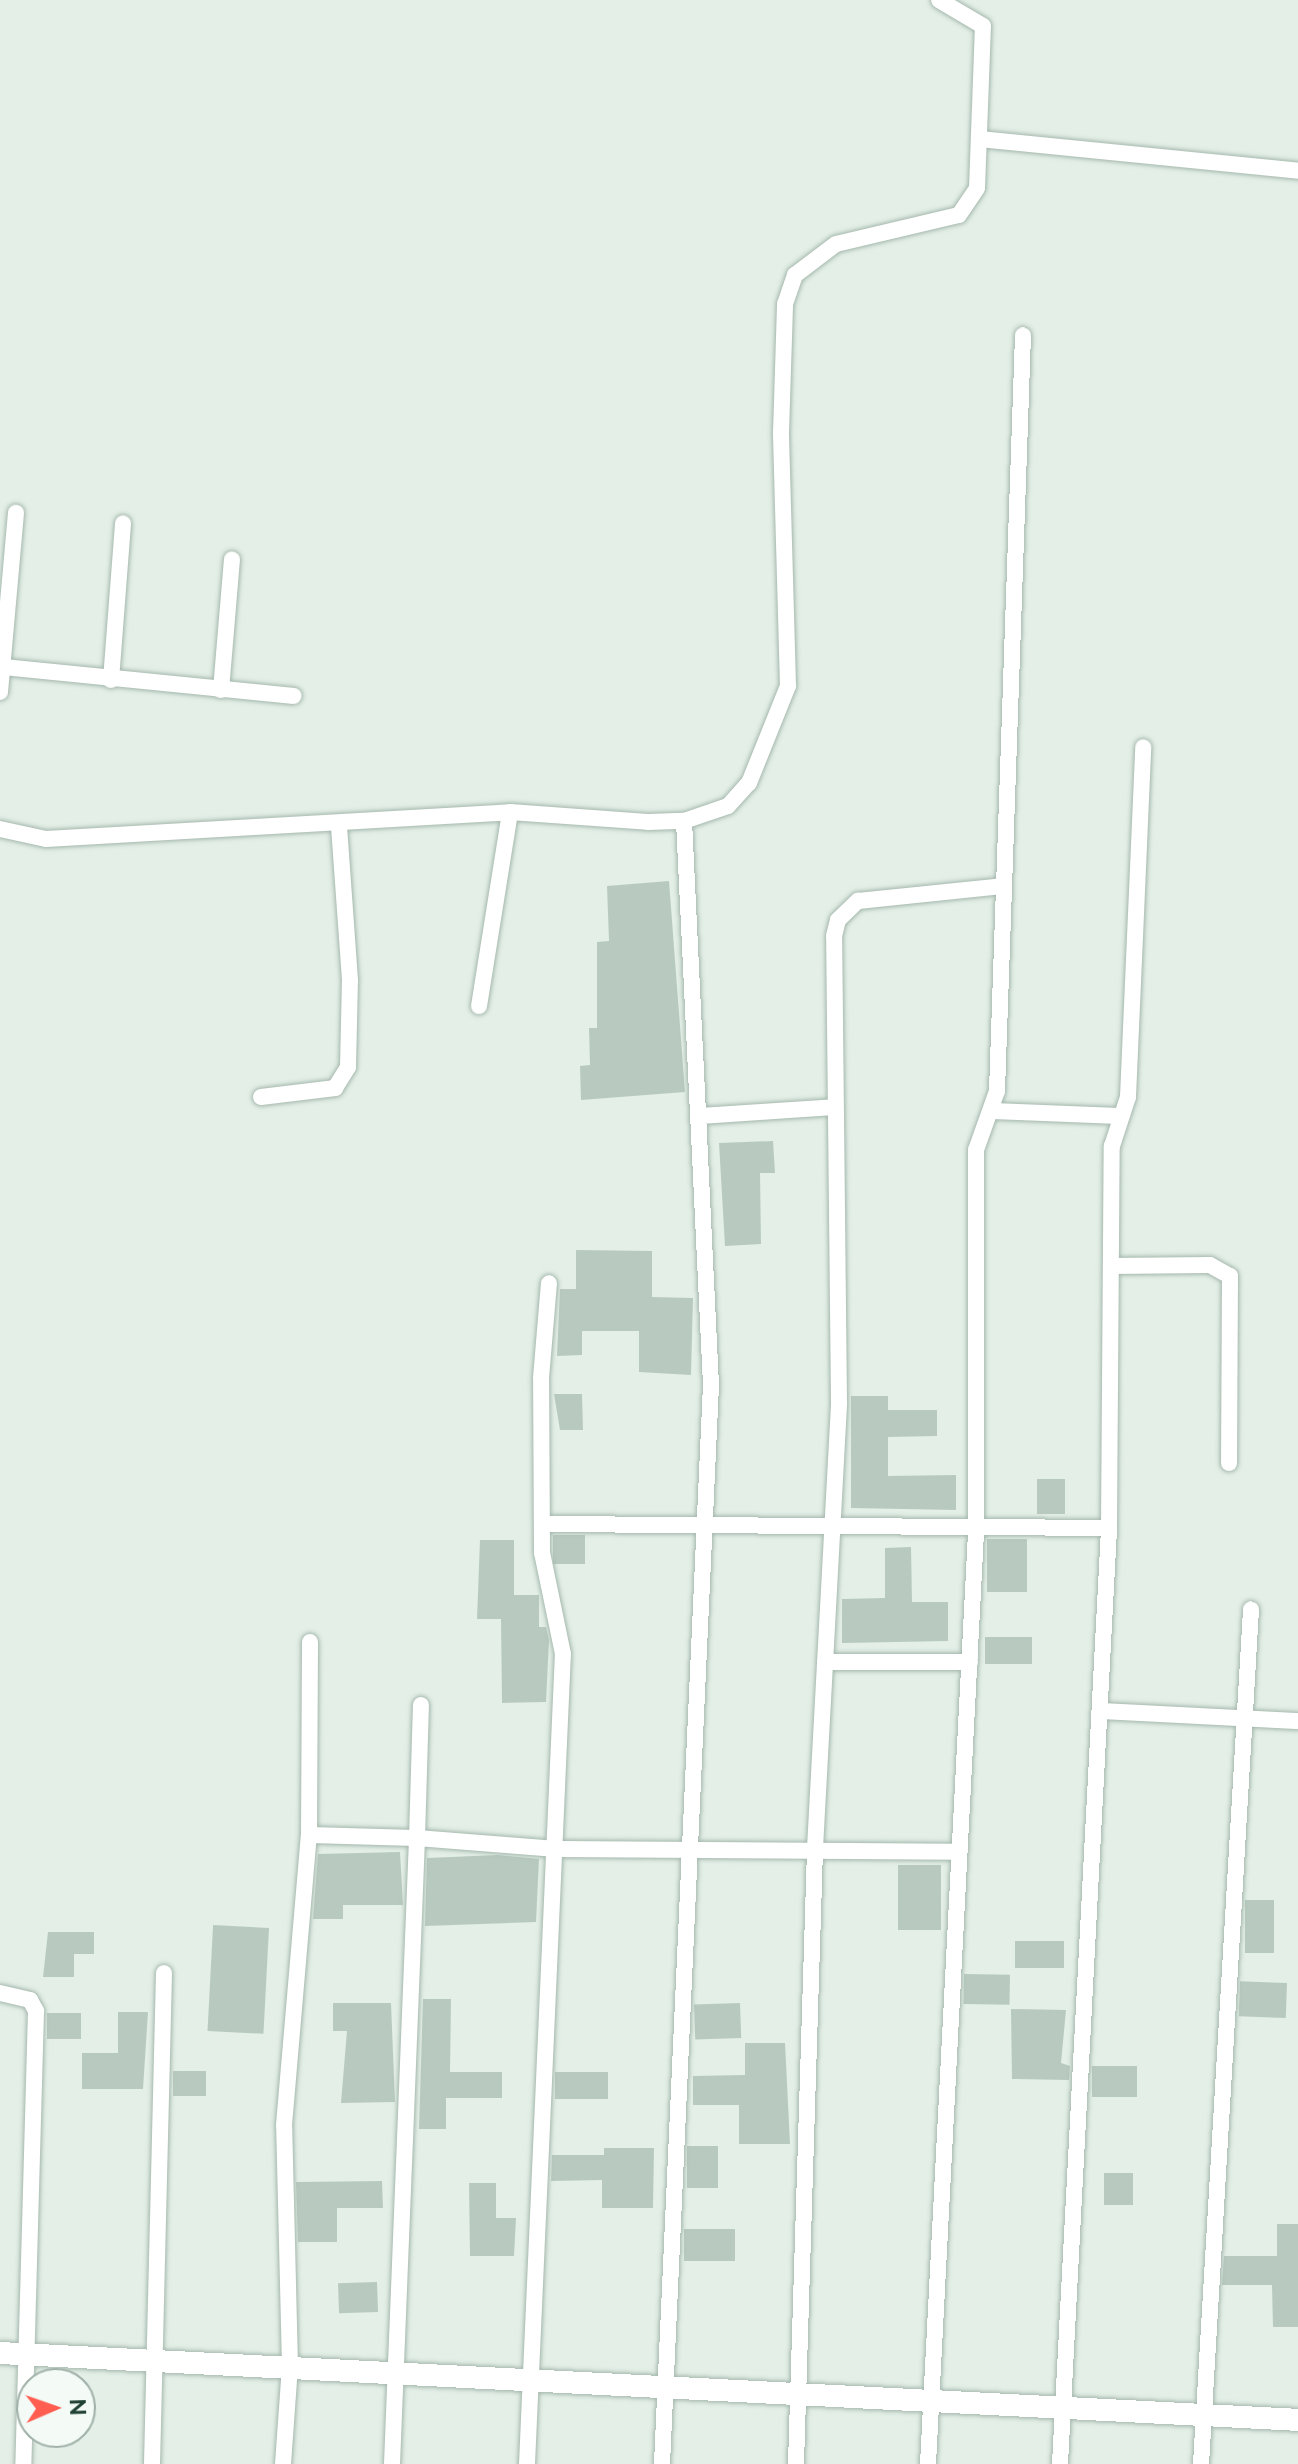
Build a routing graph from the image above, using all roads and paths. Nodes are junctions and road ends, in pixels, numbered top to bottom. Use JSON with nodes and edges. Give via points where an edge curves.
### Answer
{"nodes":[{"id":1,"x":939,"y":0,"type":"edge"},
{"id":2,"x":980,"y":139,"type":"junction"},
{"id":3,"x":1298,"y":171,"type":"edge"},
{"id":4,"x":1023,"y":335,"type":"dead end"},
{"id":5,"x":16,"y":513,"type":"dead end"},
{"id":6,"x":123,"y":523,"type":"dead end"},
{"id":7,"x":232,"y":559,"type":"dead end"},
{"id":8,"x":4,"y":667,"type":"junction"},
{"id":9,"x":111,"y":680,"type":"junction"},
{"id":10,"x":221,"y":690,"type":"junction"},
{"id":11,"x":0,"y":692,"type":"edge"},
{"id":12,"x":294,"y":696,"type":"dead end"},
{"id":13,"x":1143,"y":747,"type":"dead end"},
{"id":14,"x":510,"y":812,"type":"junction"},
{"id":15,"x":684,"y":821,"type":"junction"},
{"id":16,"x":339,"y":825,"type":"junction"},
{"id":17,"x":0,"y":829,"type":"edge"},
{"id":18,"x":1002,"y":886,"type":"junction"},
{"id":19,"x":479,"y":1006,"type":"dead end"},
{"id":20,"x":261,"y":1097,"type":"dead end"},
{"id":21,"x":834,"y":1107,"type":"junction"},
{"id":22,"x":993,"y":1111,"type":"junction"},
{"id":23,"x":700,"y":1116,"type":"junction"},
{"id":24,"x":1119,"y":1116,"type":"junction"},
{"id":25,"x":1111,"y":1266,"type":"junction"},
{"id":26,"x":549,"y":1283,"type":"dead end"},
{"id":27,"x":1229,"y":1463,"type":"dead end"},
{"id":28,"x":708,"y":1520,"type":"junction"},
{"id":29,"x":542,"y":1524,"type":"junction"},
{"id":30,"x":832,"y":1528,"type":"junction"},
{"id":31,"x":1109,"y":1528,"type":"junction"},
{"id":32,"x":976,"y":1531,"type":"junction"},
{"id":33,"x":1251,"y":1609,"type":"dead end"},
{"id":34,"x":310,"y":1642,"type":"dead end"},
{"id":35,"x":825,"y":1662,"type":"junction"},
{"id":36,"x":970,"y":1662,"type":"junction"},
{"id":37,"x":421,"y":1705,"type":"dead end"},
{"id":38,"x":1100,"y":1711,"type":"junction"},
{"id":39,"x":1243,"y":1717,"type":"junction"},
{"id":40,"x":1298,"y":1721,"type":"edge"},
{"id":41,"x":309,"y":1835,"type":"junction"},
{"id":42,"x":417,"y":1838,"type":"junction"},
{"id":43,"x":690,"y":1846,"type":"junction"},
{"id":44,"x":815,"y":1848,"type":"junction"},
{"id":45,"x":557,"y":1849,"type":"junction"},
{"id":46,"x":959,"y":1852,"type":"junction"},
{"id":47,"x":164,"y":1973,"type":"dead end"},
{"id":48,"x":0,"y":1993,"type":"edge"},
{"id":49,"x":0,"y":2353,"type":"edge"},
{"id":50,"x":26,"y":2354,"type":"junction"},
{"id":51,"x":159,"y":2362,"type":"junction"},
{"id":52,"x":290,"y":2366,"type":"junction"},
{"id":53,"x":397,"y":2370,"type":"junction"},
{"id":54,"x":525,"y":2377,"type":"junction"},
{"id":55,"x":668,"y":2384,"type":"junction"},
{"id":56,"x":800,"y":2392,"type":"junction"},
{"id":57,"x":932,"y":2400,"type":"junction"},
{"id":58,"x":1064,"y":2407,"type":"junction"},
{"id":59,"x":1203,"y":2415,"type":"junction"},
{"id":60,"x":1298,"y":2420,"type":"edge"},
{"id":61,"x":23,"y":2464,"type":"edge"},
{"id":62,"x":152,"y":2464,"type":"edge"},
{"id":63,"x":283,"y":2464,"type":"edge"},
{"id":64,"x":392,"y":2464,"type":"edge"},
{"id":65,"x":527,"y":2464,"type":"edge"},
{"id":66,"x":662,"y":2464,"type":"edge"},
{"id":67,"x":796,"y":2464,"type":"edge"},
{"id":68,"x":928,"y":2464,"type":"edge"},
{"id":69,"x":1060,"y":2464,"type":"edge"},
{"id":70,"x":1201,"y":2464,"type":"edge"}],
"edges":[{"from":1,"to":2,"type":"street","via":[[983,26]]},
{"from":2,"to":3,"type":"street"},
{"from":2,"to":15,"type":"street","via":[[977,188],[959,215],[836,244],[795,275],[785,304],[781,433],[788,686],[749,783],[728,806]]},
{"from":4,"to":18,"type":"street"},
{"from":5,"to":8,"type":"street"},
{"from":6,"to":9,"type":"street"},
{"from":7,"to":10,"type":"street"},
{"from":8,"to":9,"type":"street"},
{"from":8,"to":11,"type":"street"},
{"from":9,"to":10,"type":"street"},
{"from":10,"to":12,"type":"street"},
{"from":13,"to":24,"type":"street","via":[[1128,1097]]},
{"from":14,"to":15,"type":"street"},
{"from":14,"to":16,"type":"street"},
{"from":14,"to":19,"type":"street"},
{"from":15,"to":23,"type":"street"},
{"from":16,"to":17,"type":"street","via":[[46,839]]},
{"from":16,"to":20,"type":"street","via":[[350,980],[348,1067],[335,1088]]},
{"from":18,"to":21,"type":"street","via":[[847,908],[834,936]]},
{"from":18,"to":22,"type":"street"},
{"from":21,"to":23,"type":"street"},
{"from":21,"to":30,"type":"street","via":[[839,1403]]},
{"from":22,"to":24,"type":"street"},
{"from":22,"to":32,"type":"street","via":[[975,1164]]},
{"from":23,"to":28,"type":"street","via":[[711,1385]]},
{"from":24,"to":25,"type":"street","via":[[1112,1146]]},
{"from":25,"to":27,"type":"street","via":[[1210,1265],[1230,1276]]},
{"from":25,"to":31,"type":"street"},
{"from":26,"to":29,"type":"street","via":[[541,1378]]},
{"from":28,"to":29,"type":"street"},
{"from":28,"to":30,"type":"street"},
{"from":28,"to":43,"type":"street"},
{"from":29,"to":45,"type":"street","via":[[544,1572],[563,1636]]},
{"from":30,"to":32,"type":"street"},
{"from":30,"to":35,"type":"street"},
{"from":31,"to":32,"type":"street"},
{"from":31,"to":38,"type":"street"},
{"from":32,"to":36,"type":"street"},
{"from":33,"to":39,"type":"street"},
{"from":34,"to":41,"type":"street"},
{"from":35,"to":36,"type":"street"},
{"from":35,"to":44,"type":"street"},
{"from":36,"to":46,"type":"street"},
{"from":37,"to":42,"type":"street"},
{"from":38,"to":39,"type":"street"},
{"from":38,"to":58,"type":"street"},
{"from":39,"to":40,"type":"street"},
{"from":39,"to":59,"type":"street"},
{"from":41,"to":42,"type":"street"},
{"from":41,"to":52,"type":"street","via":[[284,2125]]},
{"from":42,"to":45,"type":"street"},
{"from":42,"to":53,"type":"street"},
{"from":43,"to":44,"type":"street"},
{"from":43,"to":45,"type":"street"},
{"from":43,"to":55,"type":"street"},
{"from":44,"to":46,"type":"street"},
{"from":44,"to":56,"type":"street"},
{"from":45,"to":54,"type":"street"},
{"from":46,"to":57,"type":"street"},
{"from":47,"to":51,"type":"street"},
{"from":48,"to":50,"type":"street","via":[[30,2000],[36,2011]]},
{"from":49,"to":50,"type":"street"},
{"from":50,"to":51,"type":"street"},
{"from":50,"to":61,"type":"street"},
{"from":51,"to":52,"type":"street"},
{"from":51,"to":62,"type":"street"},
{"from":52,"to":53,"type":"street"},
{"from":52,"to":63,"type":"street"},
{"from":53,"to":54,"type":"street"},
{"from":53,"to":64,"type":"street"},
{"from":54,"to":55,"type":"street"},
{"from":54,"to":65,"type":"street"},
{"from":55,"to":56,"type":"street"},
{"from":55,"to":66,"type":"street"},
{"from":56,"to":57,"type":"street"},
{"from":56,"to":67,"type":"street"},
{"from":57,"to":58,"type":"street"},
{"from":57,"to":68,"type":"street"},
{"from":58,"to":59,"type":"street"},
{"from":58,"to":69,"type":"street"},
{"from":59,"to":60,"type":"street"},
{"from":59,"to":70,"type":"street"}]}
